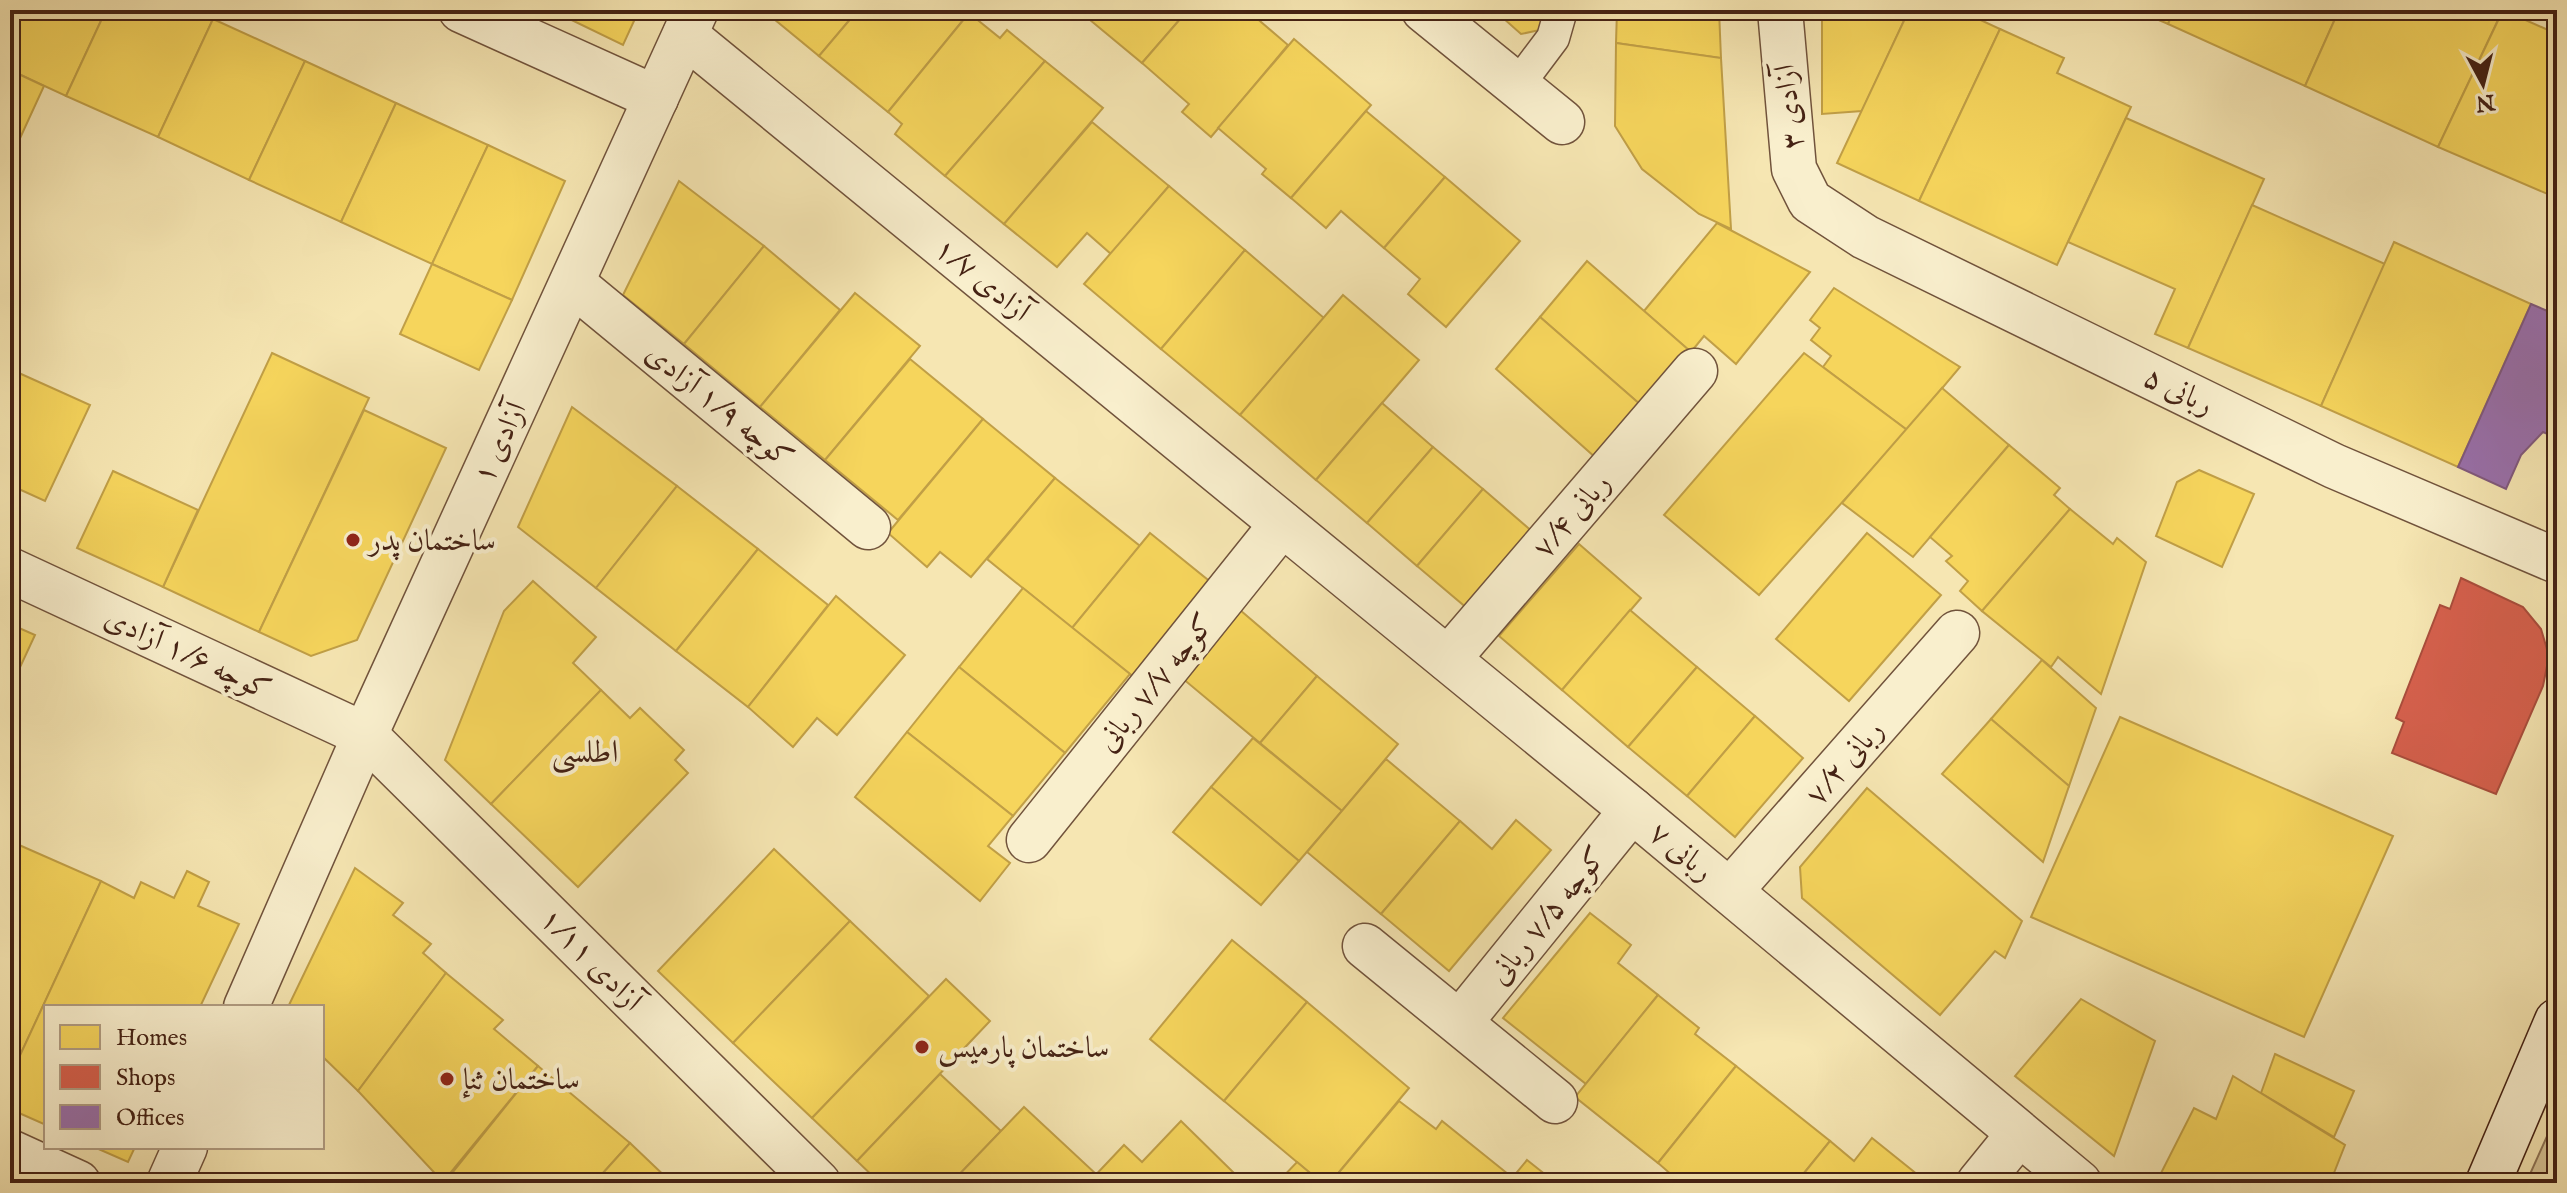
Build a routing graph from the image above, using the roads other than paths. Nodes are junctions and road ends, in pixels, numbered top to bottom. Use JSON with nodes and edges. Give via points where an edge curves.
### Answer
{"nodes":[{"id":1,"x":461,"y":10,"type":"edge"},
{"id":2,"x":1424,"y":10,"type":"edge"},
{"id":3,"x":1561,"y":10,"type":"edge"},
{"id":4,"x":1780,"y":10,"type":"edge"},
{"id":5,"x":690,"y":22,"type":"edge"},
{"id":6,"x":1517,"y":86,"type":"junction"},
{"id":7,"x":656,"y":98,"type":"junction"},
{"id":8,"x":1562,"y":122,"type":"dead end"},
{"id":9,"x":1810,"y":201,"type":"joint"},
{"id":10,"x":572,"y":283,"type":"junction"},
{"id":11,"x":1695,"y":371,"type":"dead end"},
{"id":12,"x":1282,"y":524,"type":"junction"},
{"id":13,"x":868,"y":527,"type":"dead end"},
{"id":14,"x":2557,"y":561,"type":"edge"},
{"id":15,"x":10,"y":570,"type":"edge"},
{"id":16,"x":1957,"y":633,"type":"dead end"},
{"id":17,"x":1448,"y":659,"type":"junction"},
{"id":18,"x":365,"y":735,"type":"junction"},
{"id":19,"x":1632,"y":810,"type":"junction"},
{"id":20,"x":1029,"y":840,"type":"dead end"},
{"id":21,"x":1730,"y":891,"type":"junction"},
{"id":22,"x":1365,"y":946,"type":"dead end"},
{"id":23,"x":247,"y":1005,"type":"edge"},
{"id":24,"x":1461,"y":1021,"type":"junction"},
{"id":25,"x":2557,"y":1021,"type":"edge"},
{"id":26,"x":1555,"y":1101,"type":"dead end"},
{"id":27,"x":2018,"y":1135,"type":"junction"},
{"id":28,"x":184,"y":1149,"type":"edge"},
{"id":29,"x":10,"y":1152,"type":"edge"},
{"id":30,"x":78,"y":1183,"type":"edge"},
{"id":31,"x":169,"y":1183,"type":"edge"},
{"id":32,"x":818,"y":1183,"type":"edge"},
{"id":33,"x":1979,"y":1183,"type":"edge"},
{"id":34,"x":2079,"y":1183,"type":"edge"},
{"id":35,"x":2488,"y":1183,"type":"edge"}],
"edges":[{"from":1,"to":7,"type":"street"},
{"from":2,"to":6,"type":"street"},
{"from":3,"to":6,"type":"lane","via":[[1553,38]]},
{"from":4,"to":9,"type":"street","name":"۳ آزادی","via":[[1794,169]]},
{"from":5,"to":7,"type":"street","name":"آزادی ۱"},
{"from":5,"to":12,"type":"street","name":"آزادی ۱/۷"},
{"from":6,"to":8,"type":"street"},
{"from":7,"to":10,"type":"street","name":"آزادی ۱"},
{"from":9,"to":14,"type":"street","name":"ربانی ۵","via":[[1865,237],[2334,466]]},
{"from":10,"to":13,"type":"street","name":"کوچه ۱/۹ آزادی"},
{"from":10,"to":18,"type":"street","name":"آزادی ۱"},
{"from":11,"to":17,"type":"street","name":"ربانی ۷/۴"},
{"from":12,"to":17,"type":"street","name":"ربانی ۷"},
{"from":12,"to":20,"type":"street","name":"کوچه ۷/۷ ربانی"},
{"from":15,"to":18,"type":"street","name":"کوچه ۱/۶ آزادی"},
{"from":16,"to":21,"type":"street","name":"ربانی ۷/۲"},
{"from":17,"to":19,"type":"street","name":"ربانی ۷"},
{"from":18,"to":23,"type":"street","name":"آزادی ۱"},
{"from":18,"to":32,"type":"street","name":"آزادی ۱/۱۱"},
{"from":19,"to":21,"type":"street","name":"ربانی ۷"},
{"from":19,"to":24,"type":"street","name":"کوچه ۷/۵ ربانی"},
{"from":21,"to":27,"type":"street","name":"ربانی ۷"},
{"from":22,"to":24,"type":"street"},
{"from":24,"to":26,"type":"street"},
{"from":25,"to":35,"type":"street"},
{"from":27,"to":33,"type":"street"},
{"from":27,"to":34,"type":"street","name":"ربانی ۷"},
{"from":28,"to":31,"type":"street"},
{"from":29,"to":30,"type":"street"}]}
